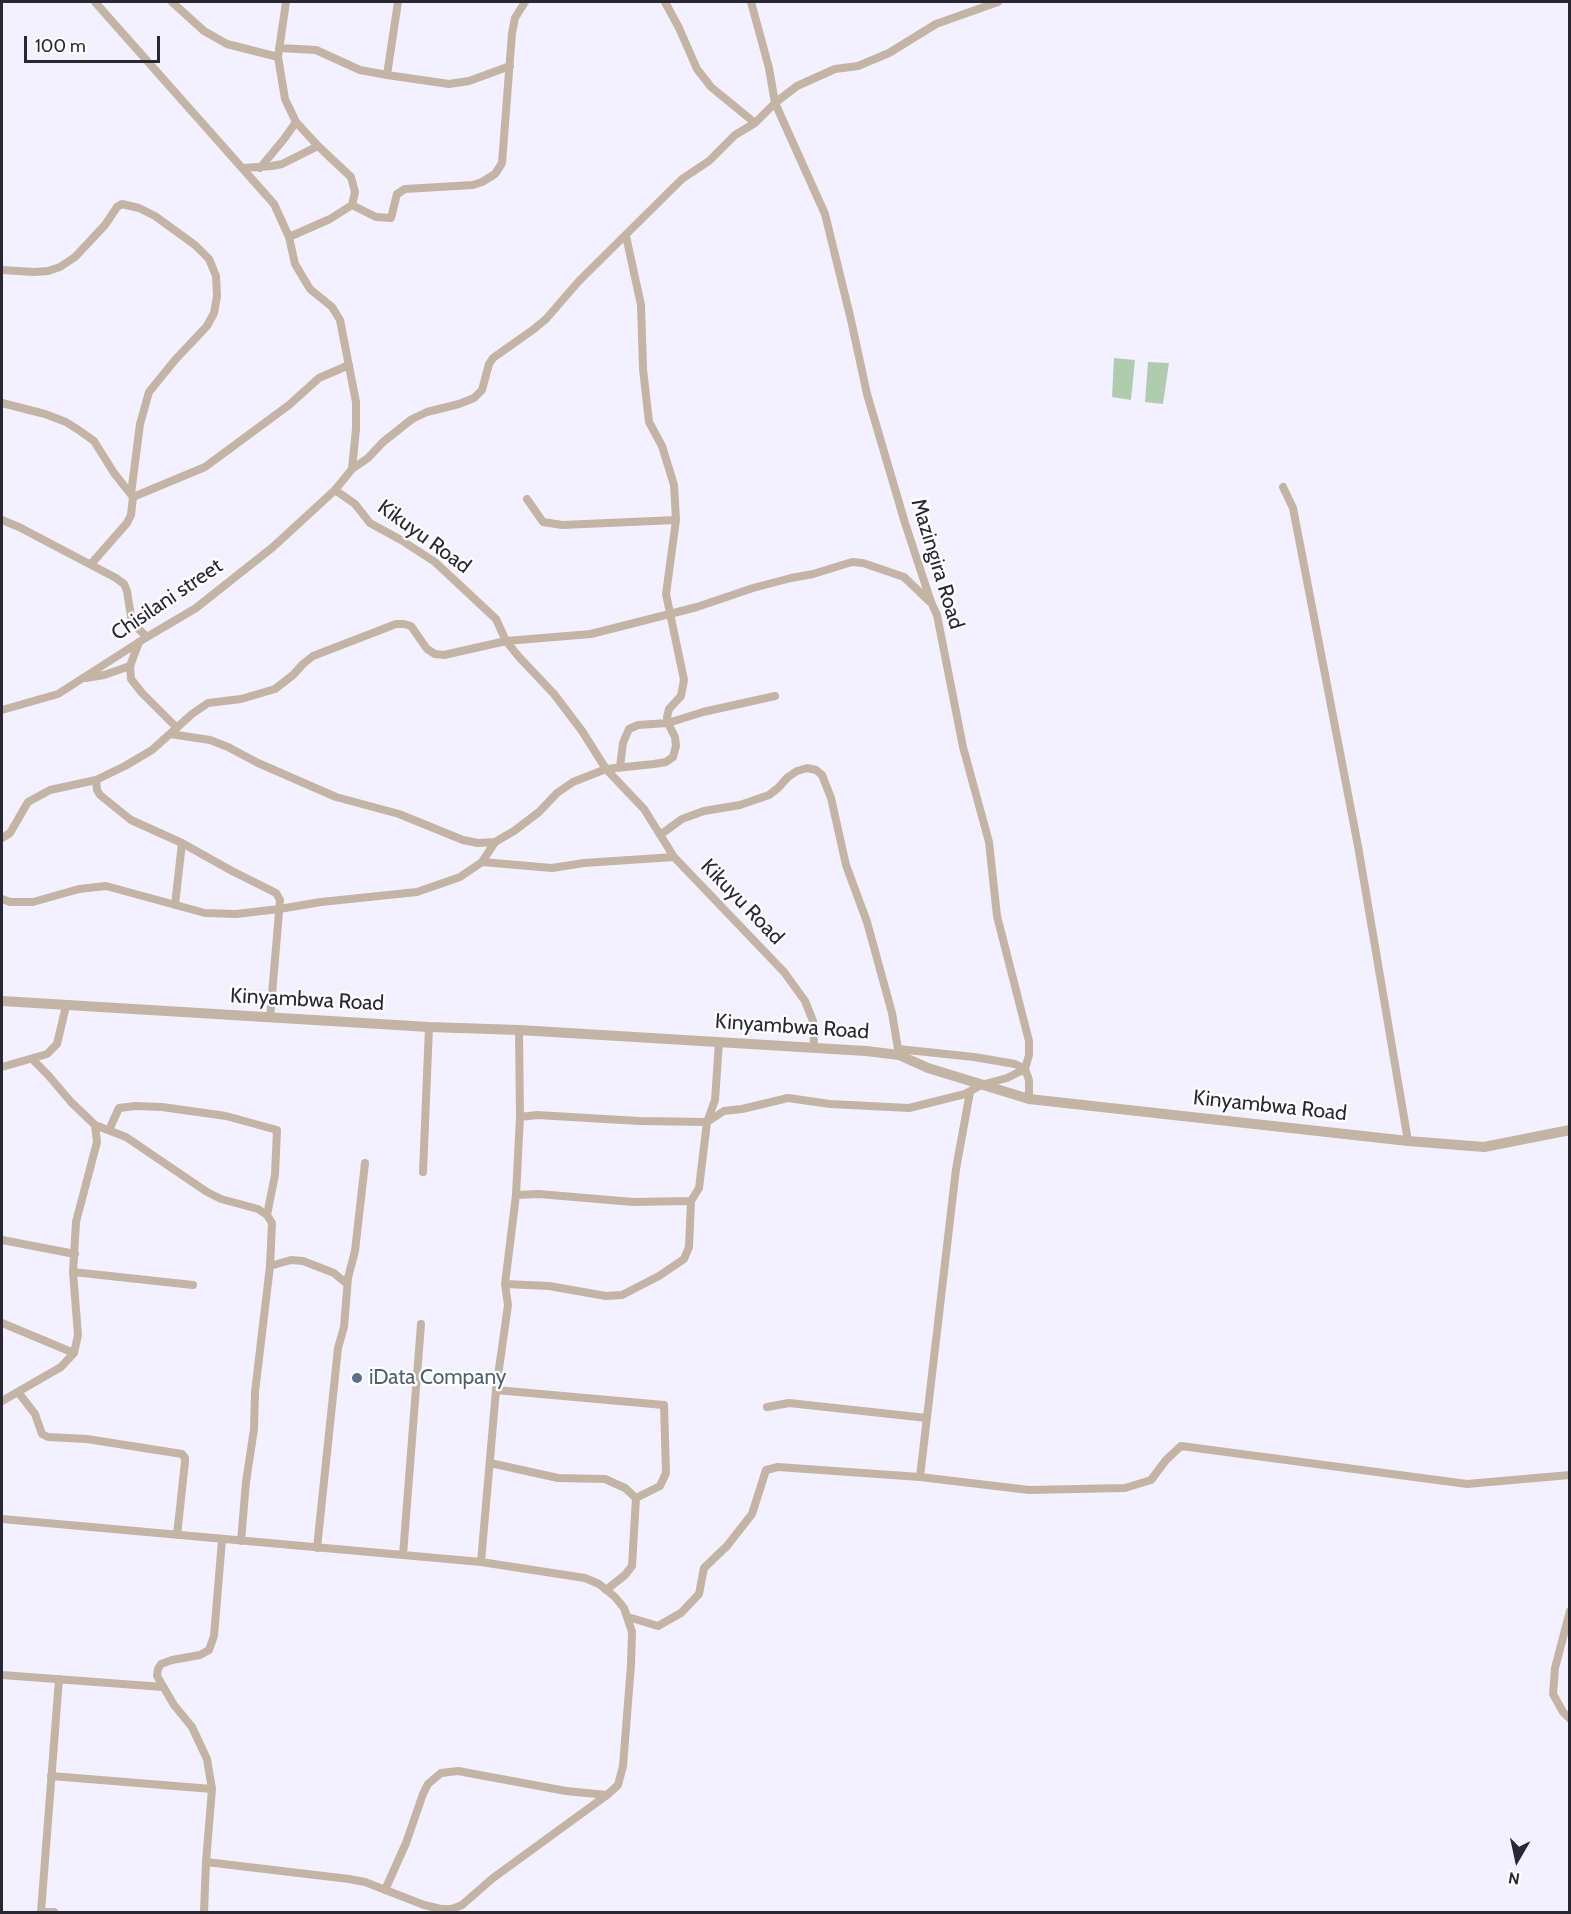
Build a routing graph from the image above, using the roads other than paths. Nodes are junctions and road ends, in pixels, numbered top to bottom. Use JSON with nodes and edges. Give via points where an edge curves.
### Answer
{"nodes":[{"id":1,"x":95,"y":2,"type":"edge"},
{"id":2,"x":172,"y":2,"type":"edge"},
{"id":3,"x":286,"y":2,"type":"edge"},
{"id":4,"x":398,"y":2,"type":"edge"},
{"id":5,"x":525,"y":2,"type":"edge"},
{"id":6,"x":665,"y":2,"type":"edge"},
{"id":7,"x":751,"y":2,"type":"edge"},
{"id":8,"x":998,"y":2,"type":"edge"},
{"id":9,"x":279,"y":48,"type":"junction"},
{"id":10,"x":278,"y":57,"type":"junction"},
{"id":11,"x":510,"y":66,"type":"junction"},
{"id":12,"x":387,"y":75,"type":"junction"},
{"id":13,"x":775,"y":103,"type":"junction"},
{"id":14,"x":296,"y":122,"type":"junction"},
{"id":15,"x":754,"y":123,"type":"junction"},
{"id":16,"x":318,"y":146,"type":"junction"},
{"id":17,"x":243,"y":168,"type":"junction"},
{"id":18,"x":260,"y":168,"type":"junction"},
{"id":19,"x":352,"y":205,"type":"junction"},
{"id":20,"x":626,"y":236,"type":"junction"},
{"id":21,"x":289,"y":237,"type":"junction"},
{"id":22,"x":2,"y":270,"type":"edge"},
{"id":23,"x":349,"y":365,"type":"junction"},
{"id":24,"x":2,"y":403,"type":"edge"},
{"id":25,"x":352,"y":469,"type":"junction"},
{"id":26,"x":1283,"y":487,"type":"dead end"},
{"id":27,"x":335,"y":490,"type":"junction"},
{"id":28,"x":132,"y":496,"type":"junction"},
{"id":29,"x":527,"y":499,"type":"dead end"},
{"id":30,"x":2,"y":520,"type":"edge"},
{"id":31,"x":676,"y":520,"type":"junction"},
{"id":32,"x":92,"y":564,"type":"junction"},
{"id":33,"x":931,"y":602,"type":"junction"},
{"id":34,"x":670,"y":615,"type":"junction"},
{"id":35,"x":147,"y":637,"type":"junction"},
{"id":36,"x":506,"y":641,"type":"junction"},
{"id":37,"x":139,"y":642,"type":"junction"},
{"id":38,"x":130,"y":666,"type":"junction"},
{"id":39,"x":81,"y":679,"type":"junction"},
{"id":40,"x":775,"y":696,"type":"dead end"},
{"id":41,"x":2,"y":710,"type":"edge"},
{"id":42,"x":668,"y":723,"type":"junction"},
{"id":43,"x":177,"y":728,"type":"junction"},
{"id":44,"x":170,"y":734,"type":"junction"},
{"id":45,"x":620,"y":767,"type":"junction"},
{"id":46,"x":606,"y":769,"type":"junction"},
{"id":47,"x":96,"y":780,"type":"junction"},
{"id":48,"x":660,"y":835,"type":"junction"},
{"id":49,"x":2,"y":838,"type":"edge"},
{"id":50,"x":495,"y":842,"type":"junction"},
{"id":51,"x":182,"y":843,"type":"junction"},
{"id":52,"x":674,"y":857,"type":"junction"},
{"id":53,"x":482,"y":862,"type":"junction"},
{"id":54,"x":2,"y":899,"type":"edge"},
{"id":55,"x":175,"y":905,"type":"junction"},
{"id":56,"x":279,"y":909,"type":"junction"},
{"id":57,"x":2,"y":1001,"type":"edge"},
{"id":58,"x":66,"y":1006,"type":"junction"},
{"id":59,"x":270,"y":1018,"type":"junction"},
{"id":60,"x":429,"y":1027,"type":"junction"},
{"id":61,"x":519,"y":1030,"type":"junction"},
{"id":62,"x":719,"y":1042,"type":"junction"},
{"id":63,"x":814,"y":1048,"type":"junction"},
{"id":64,"x":898,"y":1052,"type":"junction"},
{"id":65,"x":32,"y":1059,"type":"junction"},
{"id":66,"x":2,"y":1067,"type":"edge"},
{"id":67,"x":1025,"y":1069,"type":"junction"},
{"id":68,"x":981,"y":1085,"type":"junction"},
{"id":69,"x":970,"y":1092,"type":"junction"},
{"id":70,"x":1029,"y":1099,"type":"junction"},
{"id":71,"x":519,"y":1117,"type":"junction"},
{"id":72,"x":706,"y":1122,"type":"junction"},
{"id":73,"x":95,"y":1125,"type":"junction"},
{"id":74,"x":109,"y":1130,"type":"junction"},
{"id":75,"x":1569,"y":1130,"type":"edge"},
{"id":76,"x":1408,"y":1141,"type":"junction"},
{"id":77,"x":365,"y":1163,"type":"dead end"},
{"id":78,"x":423,"y":1172,"type":"dead end"},
{"id":79,"x":516,"y":1194,"type":"junction"},
{"id":80,"x":691,"y":1202,"type":"junction"},
{"id":81,"x":267,"y":1215,"type":"junction"},
{"id":82,"x":2,"y":1240,"type":"edge"},
{"id":83,"x":75,"y":1254,"type":"junction"},
{"id":84,"x":270,"y":1266,"type":"junction"},
{"id":85,"x":73,"y":1272,"type":"junction"},
{"id":86,"x":347,"y":1284,"type":"junction"},
{"id":87,"x":505,"y":1284,"type":"junction"},
{"id":88,"x":193,"y":1285,"type":"dead end"},
{"id":89,"x":2,"y":1323,"type":"edge"},
{"id":90,"x":421,"y":1324,"type":"dead end"},
{"id":91,"x":74,"y":1353,"type":"junction"},
{"id":92,"x":496,"y":1390,"type":"junction"},
{"id":93,"x":18,"y":1392,"type":"junction"},
{"id":94,"x":2,"y":1401,"type":"edge"},
{"id":95,"x":766,"y":1407,"type":"dead end"},
{"id":96,"x":927,"y":1418,"type":"junction"},
{"id":97,"x":490,"y":1463,"type":"junction"},
{"id":98,"x":1569,"y":1475,"type":"edge"},
{"id":99,"x":920,"y":1477,"type":"junction"},
{"id":100,"x":636,"y":1498,"type":"junction"},
{"id":101,"x":2,"y":1519,"type":"edge"},
{"id":102,"x":177,"y":1535,"type":"junction"},
{"id":103,"x":222,"y":1540,"type":"junction"},
{"id":104,"x":241,"y":1541,"type":"junction"},
{"id":105,"x":317,"y":1548,"type":"junction"},
{"id":106,"x":403,"y":1555,"type":"junction"},
{"id":107,"x":481,"y":1562,"type":"junction"},
{"id":108,"x":606,"y":1590,"type":"junction"},
{"id":109,"x":1569,"y":1611,"type":"edge"},
{"id":110,"x":628,"y":1617,"type":"junction"},
{"id":111,"x":2,"y":1675,"type":"edge"},
{"id":112,"x":59,"y":1678,"type":"junction"},
{"id":113,"x":162,"y":1687,"type":"junction"},
{"id":114,"x":1569,"y":1719,"type":"edge"},
{"id":115,"x":51,"y":1776,"type":"junction"},
{"id":116,"x":212,"y":1789,"type":"junction"},
{"id":117,"x":607,"y":1795,"type":"junction"},
{"id":118,"x":206,"y":1862,"type":"junction"},
{"id":119,"x":385,"y":1890,"type":"junction"},
{"id":120,"x":54,"y":1912,"type":"edge"},
{"id":121,"x":204,"y":1912,"type":"edge"}],
"edges":[{"from":1,"to":17,"type":"street"},
{"from":2,"to":10,"type":"street","via":[[204,31],[227,44]]},
{"from":3,"to":9,"type":"street"},
{"from":4,"to":12,"type":"street"},
{"from":5,"to":11,"type":"street","via":[[515,18]]},
{"from":6,"to":15,"type":"street","via":[[697,69],[711,87]]},
{"from":7,"to":13,"type":"street","name":"Mazingira Road"},
{"from":8,"to":13,"type":"street","via":[[936,24],[889,53],[858,66],[835,69],[797,86]]},
{"from":9,"to":10,"type":"street"},
{"from":9,"to":12,"type":"street","via":[[316,50],[360,70]]},
{"from":10,"to":14,"type":"street","via":[[285,99]]},
{"from":11,"to":12,"type":"street","via":[[449,84]]},
{"from":11,"to":19,"type":"street","via":[[502,163],[495,174],[473,185],[405,189],[397,194],[391,218],[376,217]]},
{"from":13,"to":15,"type":"street"},
{"from":13,"to":33,"type":"street","name":"Mazingira Road","via":[[825,214],[867,394]]},
{"from":14,"to":16,"type":"street"},
{"from":14,"to":18,"type":"street"},
{"from":15,"to":20,"type":"street","via":[[682,179]]},
{"from":16,"to":18,"type":"street","via":[[282,164]]},
{"from":16,"to":19,"type":"street","via":[[351,177],[355,192]]},
{"from":17,"to":18,"type":"street"},
{"from":17,"to":21,"type":"street","via":[[274,204]]},
{"from":19,"to":21,"type":"street"},
{"from":20,"to":25,"type":"street","via":[[546,319],[493,358],[482,390],[474,398],[412,419]]},
{"from":20,"to":31,"type":"street","via":[[641,305],[649,422],[662,446],[674,484]]},
{"from":21,"to":23,"type":"street","via":[[296,264],[310,289],[332,307],[340,320]]},
{"from":22,"to":28,"type":"street","via":[[34,272],[60,267],[75,257],[122,204],[155,216],[209,259],[216,276],[214,314],[149,392],[140,424]]},
{"from":23,"to":25,"type":"street","via":[[356,402]]},
{"from":23,"to":28,"type":"street","via":[[319,378],[205,467]]},
{"from":24,"to":28,"type":"street","via":[[66,422],[94,441]]},
{"from":25,"to":27,"type":"street"},
{"from":26,"to":76,"type":"street","via":[[1293,508],[1358,846]]},
{"from":27,"to":35,"type":"street","name":"Chisilani street","via":[[206,601]]},
{"from":27,"to":36,"type":"street","name":"Kikuyu Road","via":[[356,504],[370,523],[435,562],[496,619]]},
{"from":28,"to":32,"type":"street","via":[[127,523]]},
{"from":29,"to":31,"type":"street","via":[[543,522],[561,525]]},
{"from":30,"to":32,"type":"street"},
{"from":31,"to":34,"type":"street","via":[[666,594]]},
{"from":32,"to":35,"type":"street","via":[[124,584],[132,623]]},
{"from":33,"to":34,"type":"street","via":[[904,577],[852,562]]},
{"from":33,"to":67,"type":"street","name":"Mazingira Road","via":[[989,842],[996,916],[1029,1041]]},
{"from":34,"to":36,"type":"street","via":[[591,634]]},
{"from":34,"to":42,"type":"street","via":[[684,680],[681,696],[667,712]]},
{"from":35,"to":37,"type":"street","name":"Chisilani street"},
{"from":36,"to":43,"type":"street","via":[[435,654],[411,626],[396,624],[313,656],[275,689],[208,703]]},
{"from":36,"to":46,"type":"street","name":"Kikuyu Road","via":[[554,694]]},
{"from":37,"to":38,"type":"street"},
{"from":37,"to":39,"type":"street","name":"Chisilani street"},
{"from":38,"to":39,"type":"street"},
{"from":38,"to":43,"type":"street","via":[[135,686]]},
{"from":39,"to":41,"type":"street","name":"Chisilani street","via":[[58,694]]},
{"from":40,"to":42,"type":"street"},
{"from":42,"to":45,"type":"street","via":[[638,724],[629,729]]},
{"from":42,"to":45,"type":"street","via":[[675,737],[673,757],[666,762]]},
{"from":43,"to":44,"type":"street"},
{"from":44,"to":47,"type":"street","via":[[152,750]]},
{"from":44,"to":50,"type":"street","via":[[210,740],[336,797],[399,814],[463,840]]},
{"from":45,"to":46,"type":"street"},
{"from":46,"to":48,"type":"street","name":"Kikuyu Road","via":[[644,809]]},
{"from":46,"to":50,"type":"street","via":[[573,782],[539,812]]},
{"from":47,"to":49,"type":"street","via":[[50,790],[28,802],[10,833]]},
{"from":47,"to":51,"type":"street","via":[[100,795],[131,820]]},
{"from":48,"to":52,"type":"street","name":"Kikuyu Road"},
{"from":48,"to":64,"type":"street","via":[[682,819],[769,795],[797,771],[807,768],[822,775],[892,1013]]},
{"from":50,"to":53,"type":"street"},
{"from":51,"to":55,"type":"street"},
{"from":51,"to":56,"type":"street","via":[[276,893]]},
{"from":52,"to":53,"type":"street","via":[[552,868]]},
{"from":52,"to":63,"type":"street","name":"Kikuyu Road","via":[[789,979],[813,1021]]},
{"from":53,"to":56,"type":"street","via":[[459,878],[417,892]]},
{"from":54,"to":55,"type":"street","via":[[33,902],[106,886]]},
{"from":55,"to":56,"type":"street","via":[[205,914]]},
{"from":56,"to":59,"type":"street"},
{"from":57,"to":58,"type":"street","name":"Kinyambwa Road"},
{"from":58,"to":59,"type":"street","name":"Kinyambwa Road"},
{"from":58,"to":65,"type":"street","via":[[57,1044],[47,1054]]},
{"from":59,"to":60,"type":"street","name":"Kinyambwa Road"},
{"from":60,"to":61,"type":"street","name":"Kinyambwa Road"},
{"from":60,"to":78,"type":"street"},
{"from":61,"to":62,"type":"street","name":"Kinyambwa Road"},
{"from":61,"to":71,"type":"street"},
{"from":62,"to":63,"type":"street","name":"Kinyambwa Road"},
{"from":62,"to":72,"type":"street","via":[[715,1100]]},
{"from":63,"to":64,"type":"street","name":"Kinyambwa Road"},
{"from":64,"to":67,"type":"street","via":[[996,1060]]},
{"from":64,"to":68,"type":"street","name":"Kinyambwa Road","via":[[928,1068]]},
{"from":65,"to":66,"type":"street"},
{"from":65,"to":73,"type":"street"},
{"from":67,"to":68,"type":"street"},
{"from":67,"to":70,"type":"street","name":"Mazingira Road"},
{"from":68,"to":69,"type":"street"},
{"from":68,"to":70,"type":"street","name":"Kinyambwa Road"},
{"from":69,"to":72,"type":"street","via":[[900,1109],[782,1099],[724,1111]]},
{"from":69,"to":96,"type":"street","via":[[956,1169]]},
{"from":70,"to":76,"type":"street","name":"Kinyambwa Road"},
{"from":71,"to":72,"type":"street"},
{"from":71,"to":79,"type":"street"},
{"from":72,"to":80,"type":"street","via":[[701,1179]]},
{"from":73,"to":74,"type":"street"},
{"from":73,"to":83,"type":"street","via":[[97,1142],[76,1222]]},
{"from":74,"to":81,"type":"street","via":[[126,1137],[207,1192]]},
{"from":74,"to":81,"type":"street","via":[[119,1108],[135,1106],[226,1116],[277,1130],[275,1175]]},
{"from":75,"to":76,"type":"street","name":"Kinyambwa Road","via":[[1485,1147]]},
{"from":77,"to":86,"type":"street","via":[[355,1251]]},
{"from":79,"to":80,"type":"street"},
{"from":79,"to":87,"type":"street"},
{"from":80,"to":87,"type":"street","via":[[689,1247],[684,1259],[622,1295]]},
{"from":81,"to":84,"type":"street","via":[[272,1223]]},
{"from":82,"to":83,"type":"street"},
{"from":83,"to":85,"type":"street"},
{"from":84,"to":86,"type":"street","via":[[303,1261],[334,1273]]},
{"from":84,"to":104,"type":"street"},
{"from":85,"to":88,"type":"street"},
{"from":85,"to":91,"type":"street","via":[[78,1335]]},
{"from":86,"to":105,"type":"street"},
{"from":87,"to":92,"type":"street","via":[[508,1305]]},
{"from":89,"to":91,"type":"street"},
{"from":90,"to":106,"type":"street"},
{"from":91,"to":93,"type":"street","via":[[61,1367]]},
{"from":92,"to":97,"type":"street"},
{"from":92,"to":100,"type":"street","via":[[664,1405],[666,1473],[660,1486]]},
{"from":93,"to":94,"type":"street"},
{"from":93,"to":102,"type":"street","via":[[35,1414],[42,1434],[48,1437],[182,1454],[185,1462]]},
{"from":95,"to":96,"type":"street","via":[[789,1403]]},
{"from":96,"to":99,"type":"street"},
{"from":97,"to":100,"type":"street","via":[[558,1478],[605,1479]]},
{"from":97,"to":107,"type":"street"},
{"from":98,"to":99,"type":"street","via":[[1467,1484],[1181,1446],[1150,1480],[1125,1488],[1029,1490]]},
{"from":99,"to":110,"type":"street","via":[[778,1467],[766,1470],[752,1514],[704,1568],[699,1594],[681,1613],[658,1626]]},
{"from":100,"to":108,"type":"street","via":[[632,1566]]},
{"from":101,"to":102,"type":"street"},
{"from":102,"to":103,"type":"street"},
{"from":103,"to":104,"type":"street"},
{"from":103,"to":113,"type":"street","via":[[213,1642],[200,1655],[161,1664],[157,1676]]},
{"from":104,"to":105,"type":"street"},
{"from":105,"to":106,"type":"street"},
{"from":106,"to":107,"type":"street"},
{"from":107,"to":108,"type":"street","via":[[585,1578]]},
{"from":108,"to":110,"type":"street"},
{"from":109,"to":114,"type":"street","via":[[1553,1694]]},
{"from":110,"to":117,"type":"street","via":[[632,1665],[623,1766],[618,1785]]},
{"from":111,"to":112,"type":"street"},
{"from":112,"to":113,"type":"street"},
{"from":112,"to":115,"type":"street"},
{"from":113,"to":116,"type":"street","via":[[192,1727],[207,1759]]},
{"from":115,"to":116,"type":"street"},
{"from":115,"to":120,"type":"street","via":[[41,1912]]},
{"from":116,"to":118,"type":"street"},
{"from":117,"to":119,"type":"street","via":[[462,1905],[441,1909]]},
{"from":117,"to":119,"type":"street","via":[[458,1771],[441,1773],[423,1794]]},
{"from":118,"to":119,"type":"street","via":[[349,1879]]},
{"from":118,"to":121,"type":"street"}]}
